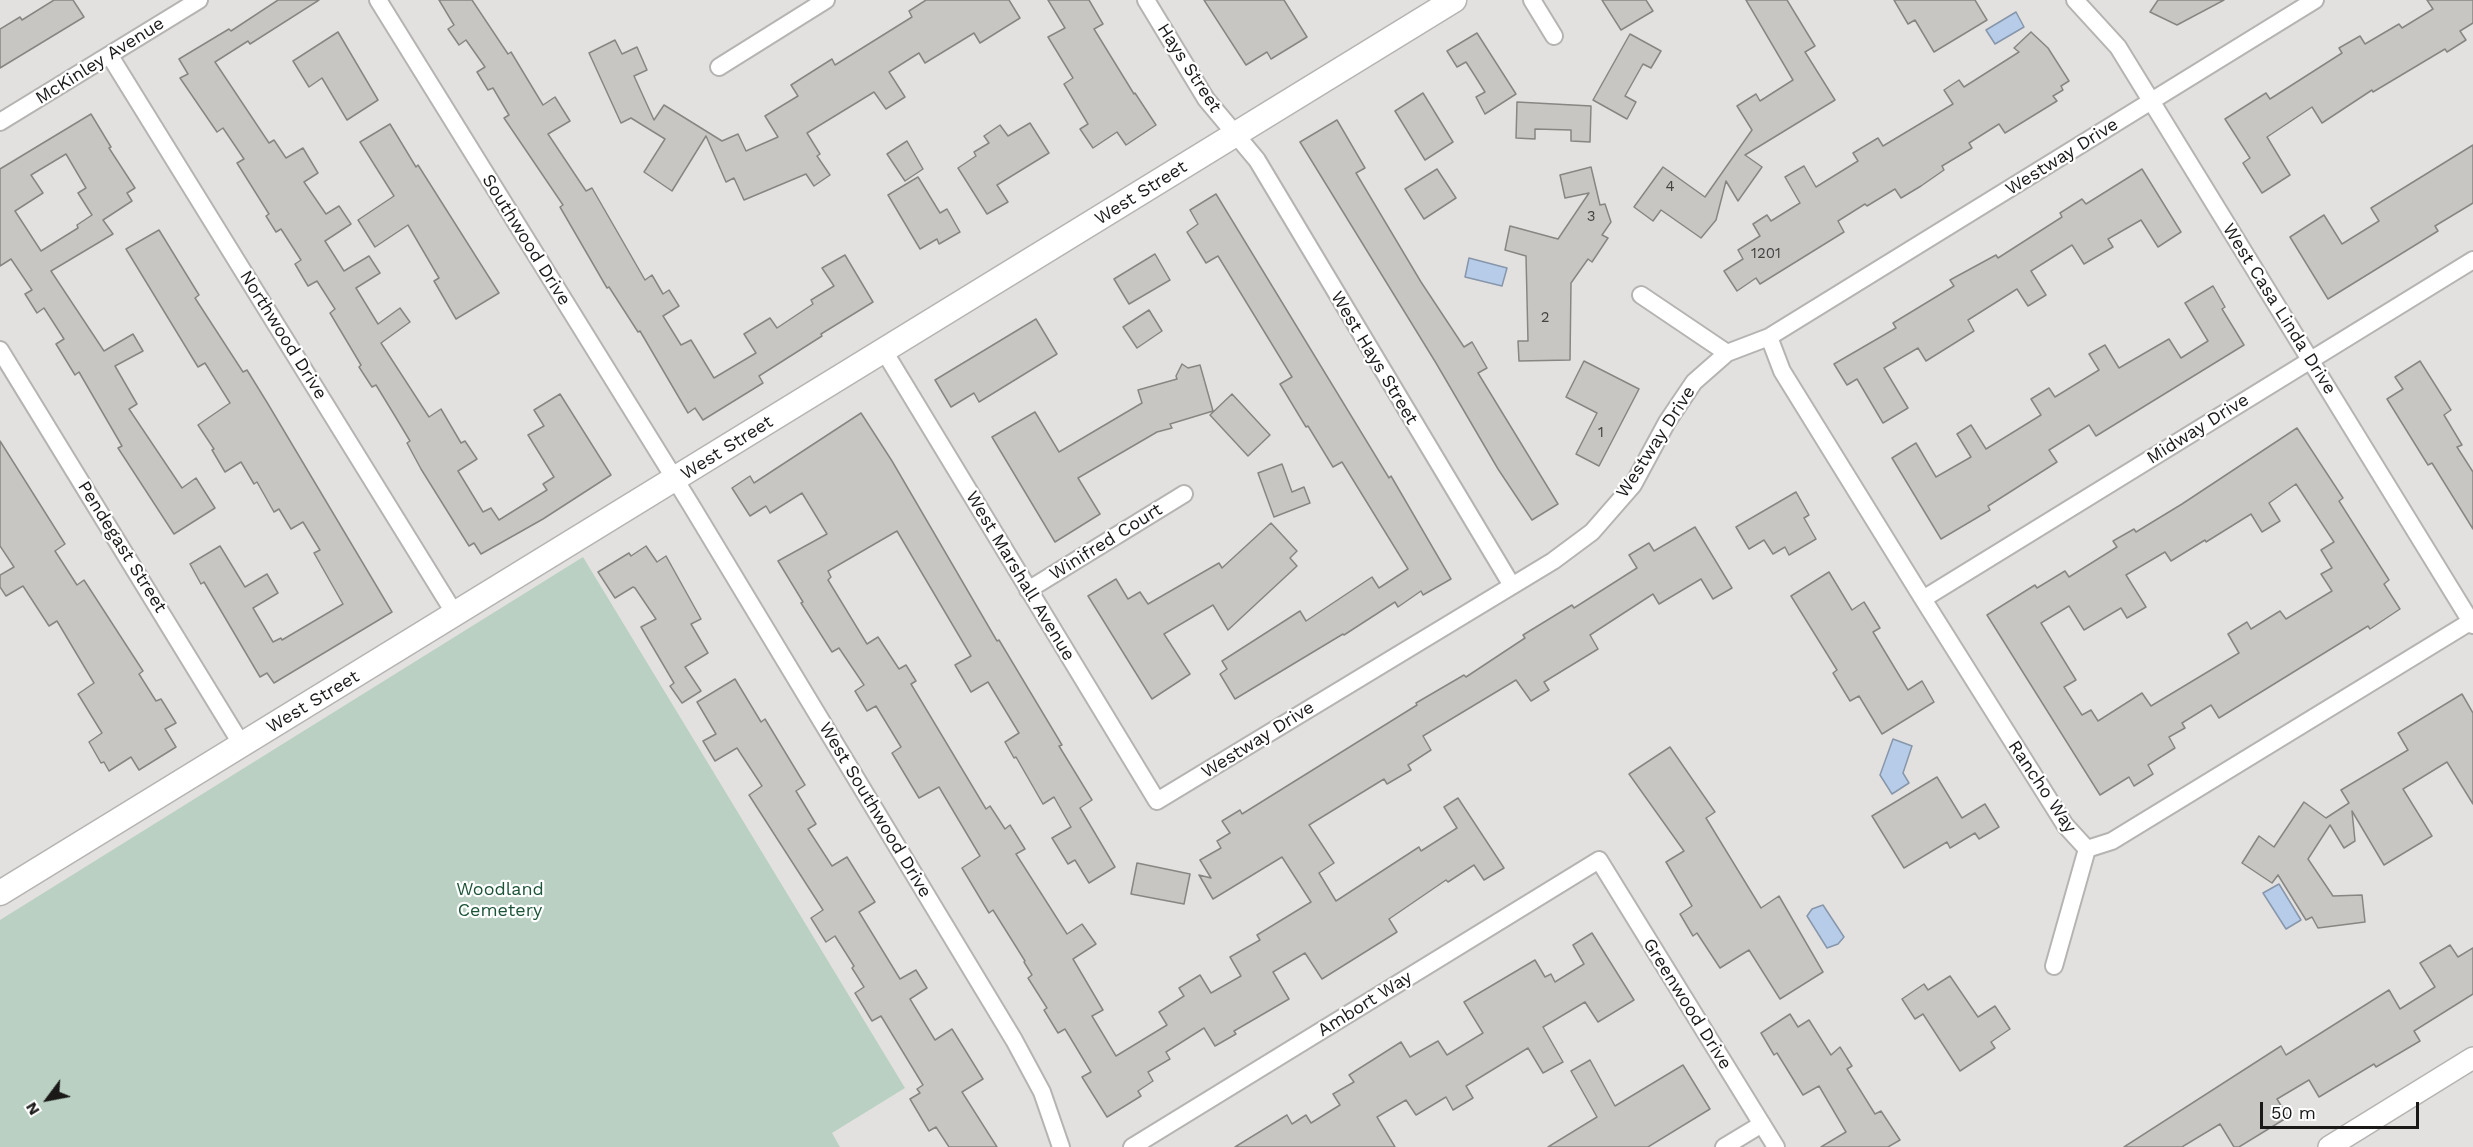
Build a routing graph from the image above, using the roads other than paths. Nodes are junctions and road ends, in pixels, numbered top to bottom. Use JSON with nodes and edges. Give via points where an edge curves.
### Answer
{"nodes":[{"id":1,"x":199,"y":0,"type":"edge"},
{"id":2,"x":378,"y":0,"type":"edge"},
{"id":3,"x":826,"y":0,"type":"edge"},
{"id":4,"x":1146,"y":0,"type":"edge"},
{"id":5,"x":1454,"y":0,"type":"edge"},
{"id":6,"x":1532,"y":0,"type":"edge"},
{"id":7,"x":2075,"y":0,"type":"edge"},
{"id":8,"x":2315,"y":0,"type":"edge"},
{"id":9,"x":1554,"y":36,"type":"dead end"},
{"id":10,"x":110,"y":56,"type":"junction"},
{"id":11,"x":719,"y":67,"type":"dead end"},
{"id":12,"x":2152,"y":102,"type":"junction"},
{"id":13,"x":0,"y":122,"type":"edge"},
{"id":14,"x":1235,"y":135,"type":"junction"},
{"id":15,"x":2473,"y":260,"type":"edge"},
{"id":16,"x":1641,"y":295,"type":"dead end"},
{"id":17,"x":1769,"y":337,"type":"junction"},
{"id":18,"x":0,"y":350,"type":"edge"},
{"id":19,"x":884,"y":351,"type":"junction"},
{"id":20,"x":1727,"y":353,"type":"junction"},
{"id":21,"x":2310,"y":360,"type":"junction"},
{"id":22,"x":675,"y":480,"type":"junction"},
{"id":23,"x":1184,"y":494,"type":"dead end"},
{"id":24,"x":1511,"y":584,"type":"junction"},
{"id":25,"x":1028,"y":590,"type":"junction"},
{"id":26,"x":1923,"y":599,"type":"junction"},
{"id":27,"x":455,"y":614,"type":"junction"},
{"id":28,"x":2472,"y":622,"type":"edge"},
{"id":29,"x":242,"y":745,"type":"junction"},
{"id":30,"x":1157,"y":801,"type":"joint"},
{"id":31,"x":2087,"y":849,"type":"junction"},
{"id":32,"x":1599,"y":860,"type":"joint"},
{"id":33,"x":0,"y":893,"type":"edge"},
{"id":34,"x":2054,"y":966,"type":"dead end"},
{"id":35,"x":2473,"y":1058,"type":"edge"},
{"id":36,"x":1762,"y":1124,"type":"junction"},
{"id":37,"x":1062,"y":1147,"type":"edge"},
{"id":38,"x":1132,"y":1147,"type":"edge"},
{"id":39,"x":1724,"y":1147,"type":"edge"},
{"id":40,"x":1776,"y":1147,"type":"edge"},
{"id":41,"x":2329,"y":1147,"type":"edge"}],
"edges":[{"from":1,"to":10,"type":"street","name":"McKinley Avenue"},
{"from":2,"to":22,"type":"street","name":"Southwood Drive"},
{"from":3,"to":11,"type":"street"},
{"from":4,"to":14,"type":"street","name":"Hays Street","via":[[1206,99]]},
{"from":5,"to":14,"type":"main road","name":"West Street"},
{"from":6,"to":9,"type":"street"},
{"from":7,"to":12,"type":"street","name":"West Casa Linda Drive","via":[[2118,47]]},
{"from":8,"to":12,"type":"street","name":"Westway Drive"},
{"from":10,"to":13,"type":"street","name":"McKinley Avenue"},
{"from":10,"to":27,"type":"street","name":"Northwood Drive"},
{"from":12,"to":17,"type":"street","name":"Westway Drive"},
{"from":12,"to":21,"type":"street","name":"West Casa Linda Drive"},
{"from":14,"to":19,"type":"main road","name":"West Street"},
{"from":14,"to":24,"type":"street","name":"West Hays Street","via":[[1257,160]]},
{"from":15,"to":21,"type":"street","name":"Midway Drive"},
{"from":16,"to":20,"type":"street"},
{"from":17,"to":20,"type":"street","name":"Westway Drive"},
{"from":17,"to":26,"type":"street","name":"Rancho Way","via":[[1782,371]]},
{"from":18,"to":29,"type":"street","name":"Pendegast Street"},
{"from":19,"to":22,"type":"main road","name":"West Street"},
{"from":19,"to":25,"type":"street","name":"West Marshall Avenue"},
{"from":20,"to":24,"type":"street","name":"Westway Drive","via":[[1694,382],[1633,485],[1592,532]]},
{"from":21,"to":26,"type":"street","name":"Midway Drive"},
{"from":21,"to":28,"type":"street","name":"West Casa Linda Drive"},
{"from":22,"to":27,"type":"main road","name":"West Street"},
{"from":22,"to":37,"type":"street","name":"West Southwood Drive","via":[[1014,1040],[1042,1092]]},
{"from":23,"to":25,"type":"street","name":"Winifred Court"},
{"from":24,"to":30,"type":"street","name":"Westway Drive"},
{"from":25,"to":30,"type":"street","name":"West Marshall Avenue"},
{"from":26,"to":31,"type":"street","name":"Rancho Way","via":[[2065,825]]},
{"from":27,"to":29,"type":"main road","name":"West Street"},
{"from":28,"to":31,"type":"street","name":"Rancho Way","via":[[2112,841]]},
{"from":29,"to":33,"type":"main road","name":"West Street"},
{"from":31,"to":34,"type":"street"},
{"from":32,"to":36,"type":"street","name":"Greenwood Drive"},
{"from":32,"to":38,"type":"street","name":"Ambort Way"},
{"from":35,"to":41,"type":"street"},
{"from":36,"to":39,"type":"street"},
{"from":36,"to":40,"type":"street","name":"Greenwood Drive"}]}
